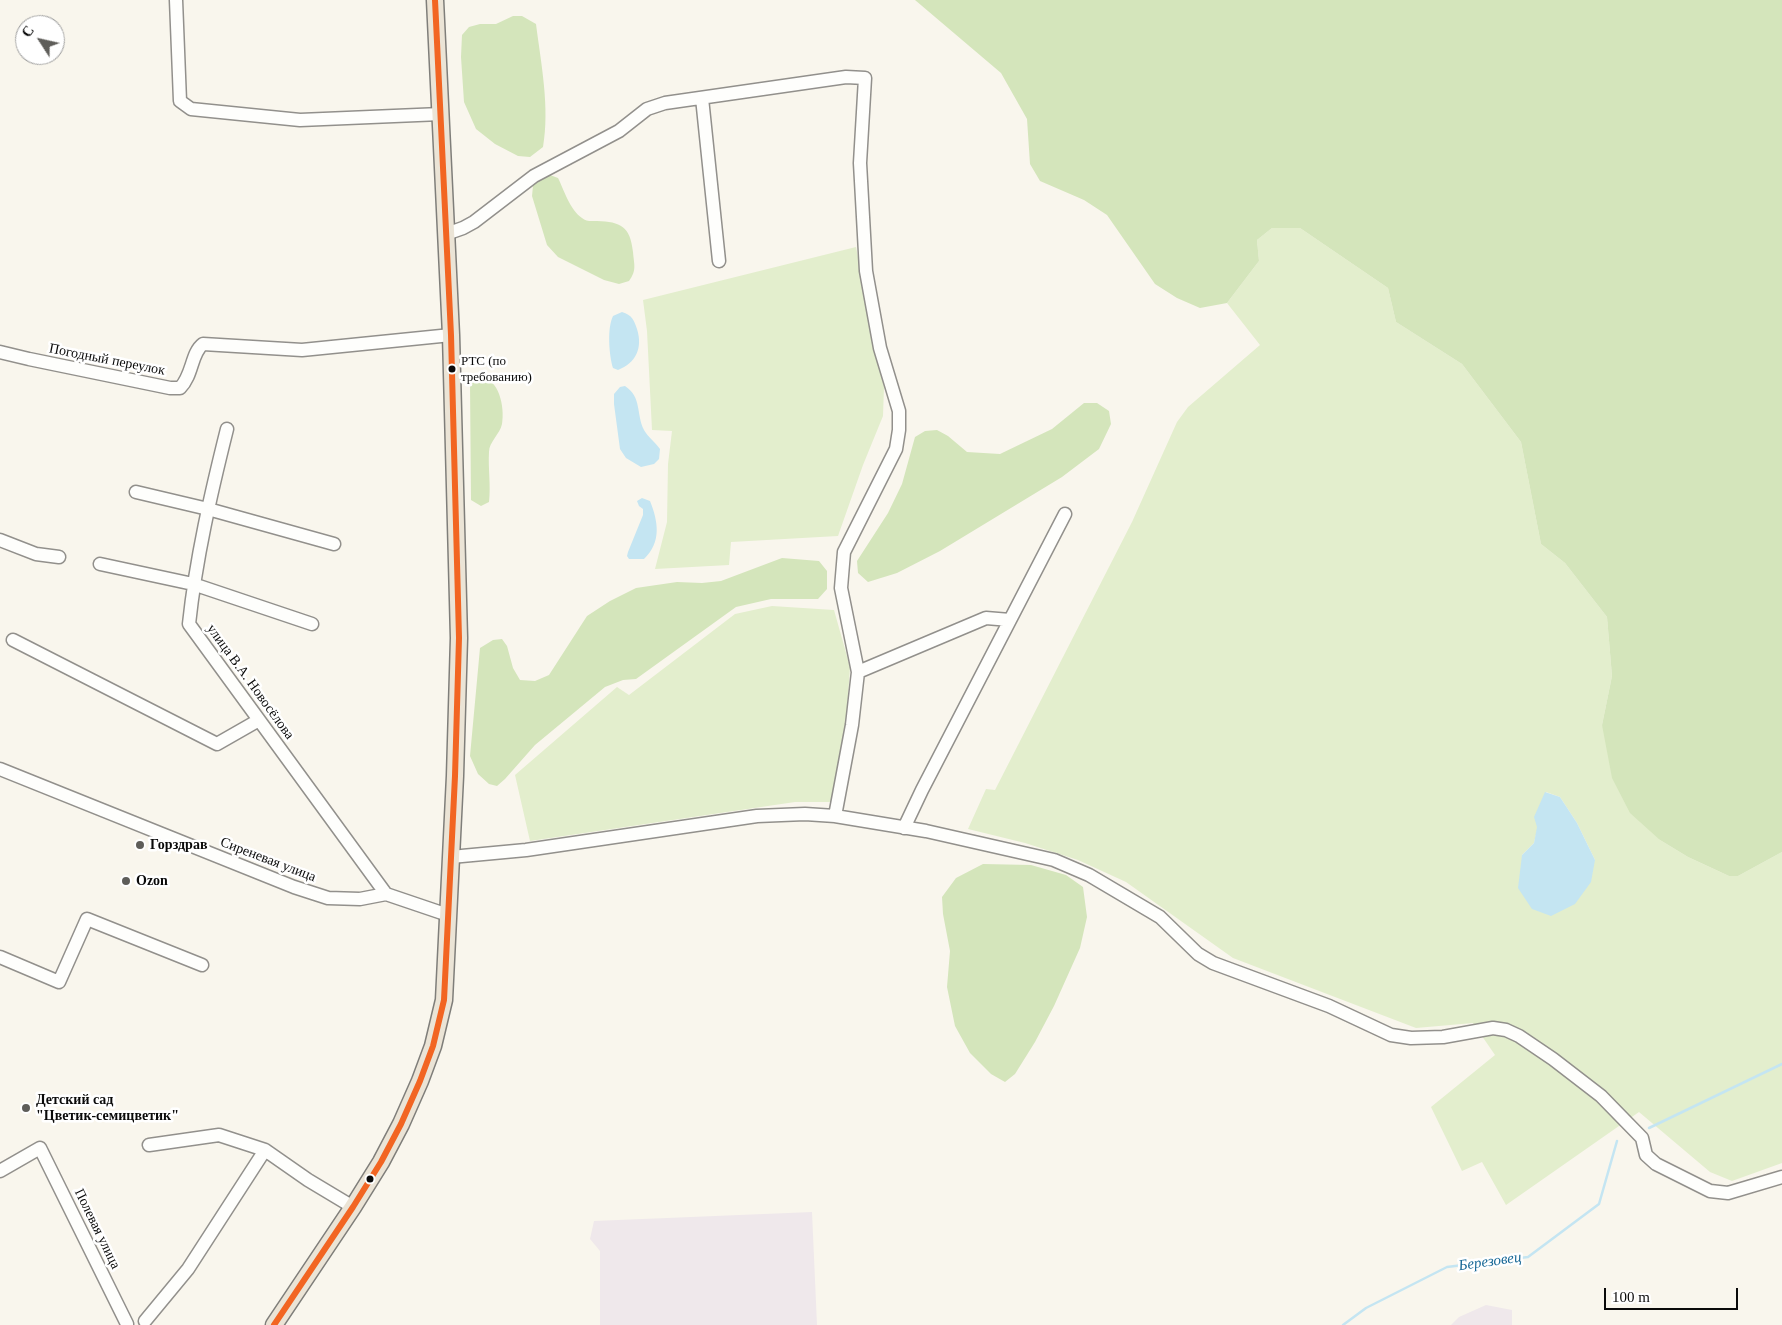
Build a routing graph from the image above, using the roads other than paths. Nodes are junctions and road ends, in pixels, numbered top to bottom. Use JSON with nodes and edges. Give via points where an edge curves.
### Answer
{"nodes":[{"id":1,"x":176,"y":0,"type":"edge"},
{"id":2,"x":435,"y":0,"type":"edge"},
{"id":3,"x":702,"y":98,"type":"junction"},
{"id":4,"x":441,"y":114,"type":"junction"},
{"id":5,"x":446,"y":234,"type":"junction"},
{"id":6,"x":719,"y":261,"type":"dead end"},
{"id":7,"x":451,"y":334,"type":"junction"},
{"id":8,"x":0,"y":352,"type":"edge"},
{"id":9,"x":226,"y":429,"type":"dead end"},
{"id":10,"x":136,"y":492,"type":"dead end"},
{"id":11,"x":208,"y":508,"type":"junction"},
{"id":12,"x":1065,"y":514,"type":"dead end"},
{"id":13,"x":0,"y":540,"type":"edge"},
{"id":14,"x":334,"y":544,"type":"dead end"},
{"id":15,"x":59,"y":557,"type":"dead end"},
{"id":16,"x":100,"y":564,"type":"dead end"},
{"id":17,"x":193,"y":584,"type":"junction"},
{"id":18,"x":1010,"y":620,"type":"junction"},
{"id":19,"x":312,"y":624,"type":"dead end"},
{"id":20,"x":13,"y":640,"type":"dead end"},
{"id":21,"x":858,"y":672,"type":"junction"},
{"id":22,"x":259,"y":720,"type":"junction"},
{"id":23,"x":0,"y":769,"type":"edge"},
{"id":24,"x":835,"y":816,"type":"junction"},
{"id":25,"x":904,"y":828,"type":"junction"},
{"id":26,"x":451,"y":857,"type":"junction"},
{"id":27,"x":386,"y":894,"type":"junction"},
{"id":28,"x":448,"y":914,"type":"junction"},
{"id":29,"x":0,"y":957,"type":"edge"},
{"id":30,"x":202,"y":965,"type":"dead end"},
{"id":31,"x":149,"y":1145,"type":"dead end"},
{"id":32,"x":265,"y":1150,"type":"junction"},
{"id":33,"x":0,"y":1171,"type":"edge"},
{"id":34,"x":1782,"y":1177,"type":"edge"},
{"id":35,"x":353,"y":1207,"type":"junction"},
{"id":36,"x":149,"y":1323,"type":"edge"},
{"id":37,"x":125,"y":1324,"type":"edge"},
{"id":38,"x":274,"y":1325,"type":"edge"}],
"edges":[{"from":1,"to":4,"type":"street","via":[[180,100],[191,109],[300,120]]},
{"from":2,"to":4,"type":"main road"},
{"from":3,"to":5,"type":"street","via":[[647,109],[619,131],[534,176],[474,222]]},
{"from":3,"to":6,"type":"street"},
{"from":3,"to":21,"type":"street","via":[[846,77],[865,78],[860,163],[866,271],[880,348],[899,411],[899,430],[896,449],[844,552],[842,588]]},
{"from":4,"to":5,"type":"main road"},
{"from":5,"to":7,"type":"main road"},
{"from":7,"to":8,"type":"street","name":"Погодный переулок","via":[[302,350],[203,344],[198,348],[190,374],[180,388]]},
{"from":7,"to":26,"type":"main road","via":[[459,638]]},
{"from":9,"to":11,"type":"street","name":"улица В.А. Новосёлова"},
{"from":10,"to":11,"type":"street"},
{"from":11,"to":14,"type":"street"},
{"from":11,"to":17,"type":"street","name":"улица В.А. Новосёлова"},
{"from":12,"to":18,"type":"street"},
{"from":13,"to":15,"type":"street","via":[[36,554]]},
{"from":16,"to":17,"type":"street"},
{"from":17,"to":19,"type":"street"},
{"from":17,"to":22,"type":"street","name":"улица В.А. Новосёлова","via":[[190,624]]},
{"from":18,"to":21,"type":"street","via":[[986,618]]},
{"from":18,"to":25,"type":"street"},
{"from":20,"to":22,"type":"street","via":[[217,744]]},
{"from":21,"to":24,"type":"street"},
{"from":22,"to":27,"type":"street","name":"улица В.А. Новосёлова"},
{"from":23,"to":27,"type":"street","name":"Сиреневая улица","via":[[302,890],[328,898],[360,899]]},
{"from":24,"to":25,"type":"street"},
{"from":24,"to":26,"type":"street","via":[[758,816],[526,850]]},
{"from":25,"to":34,"type":"street","via":[[1036,856],[1090,875],[1160,917],[1198,954],[1212,963],[1329,1006],[1391,1035],[1442,1037],[1493,1028],[1506,1030],[1553,1059],[1601,1096],[1642,1138],[1646,1154],[1656,1164],[1710,1191],[1728,1193]]},
{"from":26,"to":28,"type":"main road"},
{"from":27,"to":28,"type":"street","name":"Сиреневая улица"},
{"from":28,"to":35,"type":"main road","via":[[444,1000],[433,1046],[401,1124]]},
{"from":29,"to":30,"type":"street","via":[[60,982],[87,919]]},
{"from":31,"to":32,"type":"street","via":[[219,1135]]},
{"from":32,"to":35,"type":"street"},
{"from":32,"to":36,"type":"street"},
{"from":33,"to":37,"type":"street","name":"Полевая улица","via":[[40,1148]]},
{"from":35,"to":38,"type":"main road"},
{"from":36,"to":37,"type":"street"}]}
